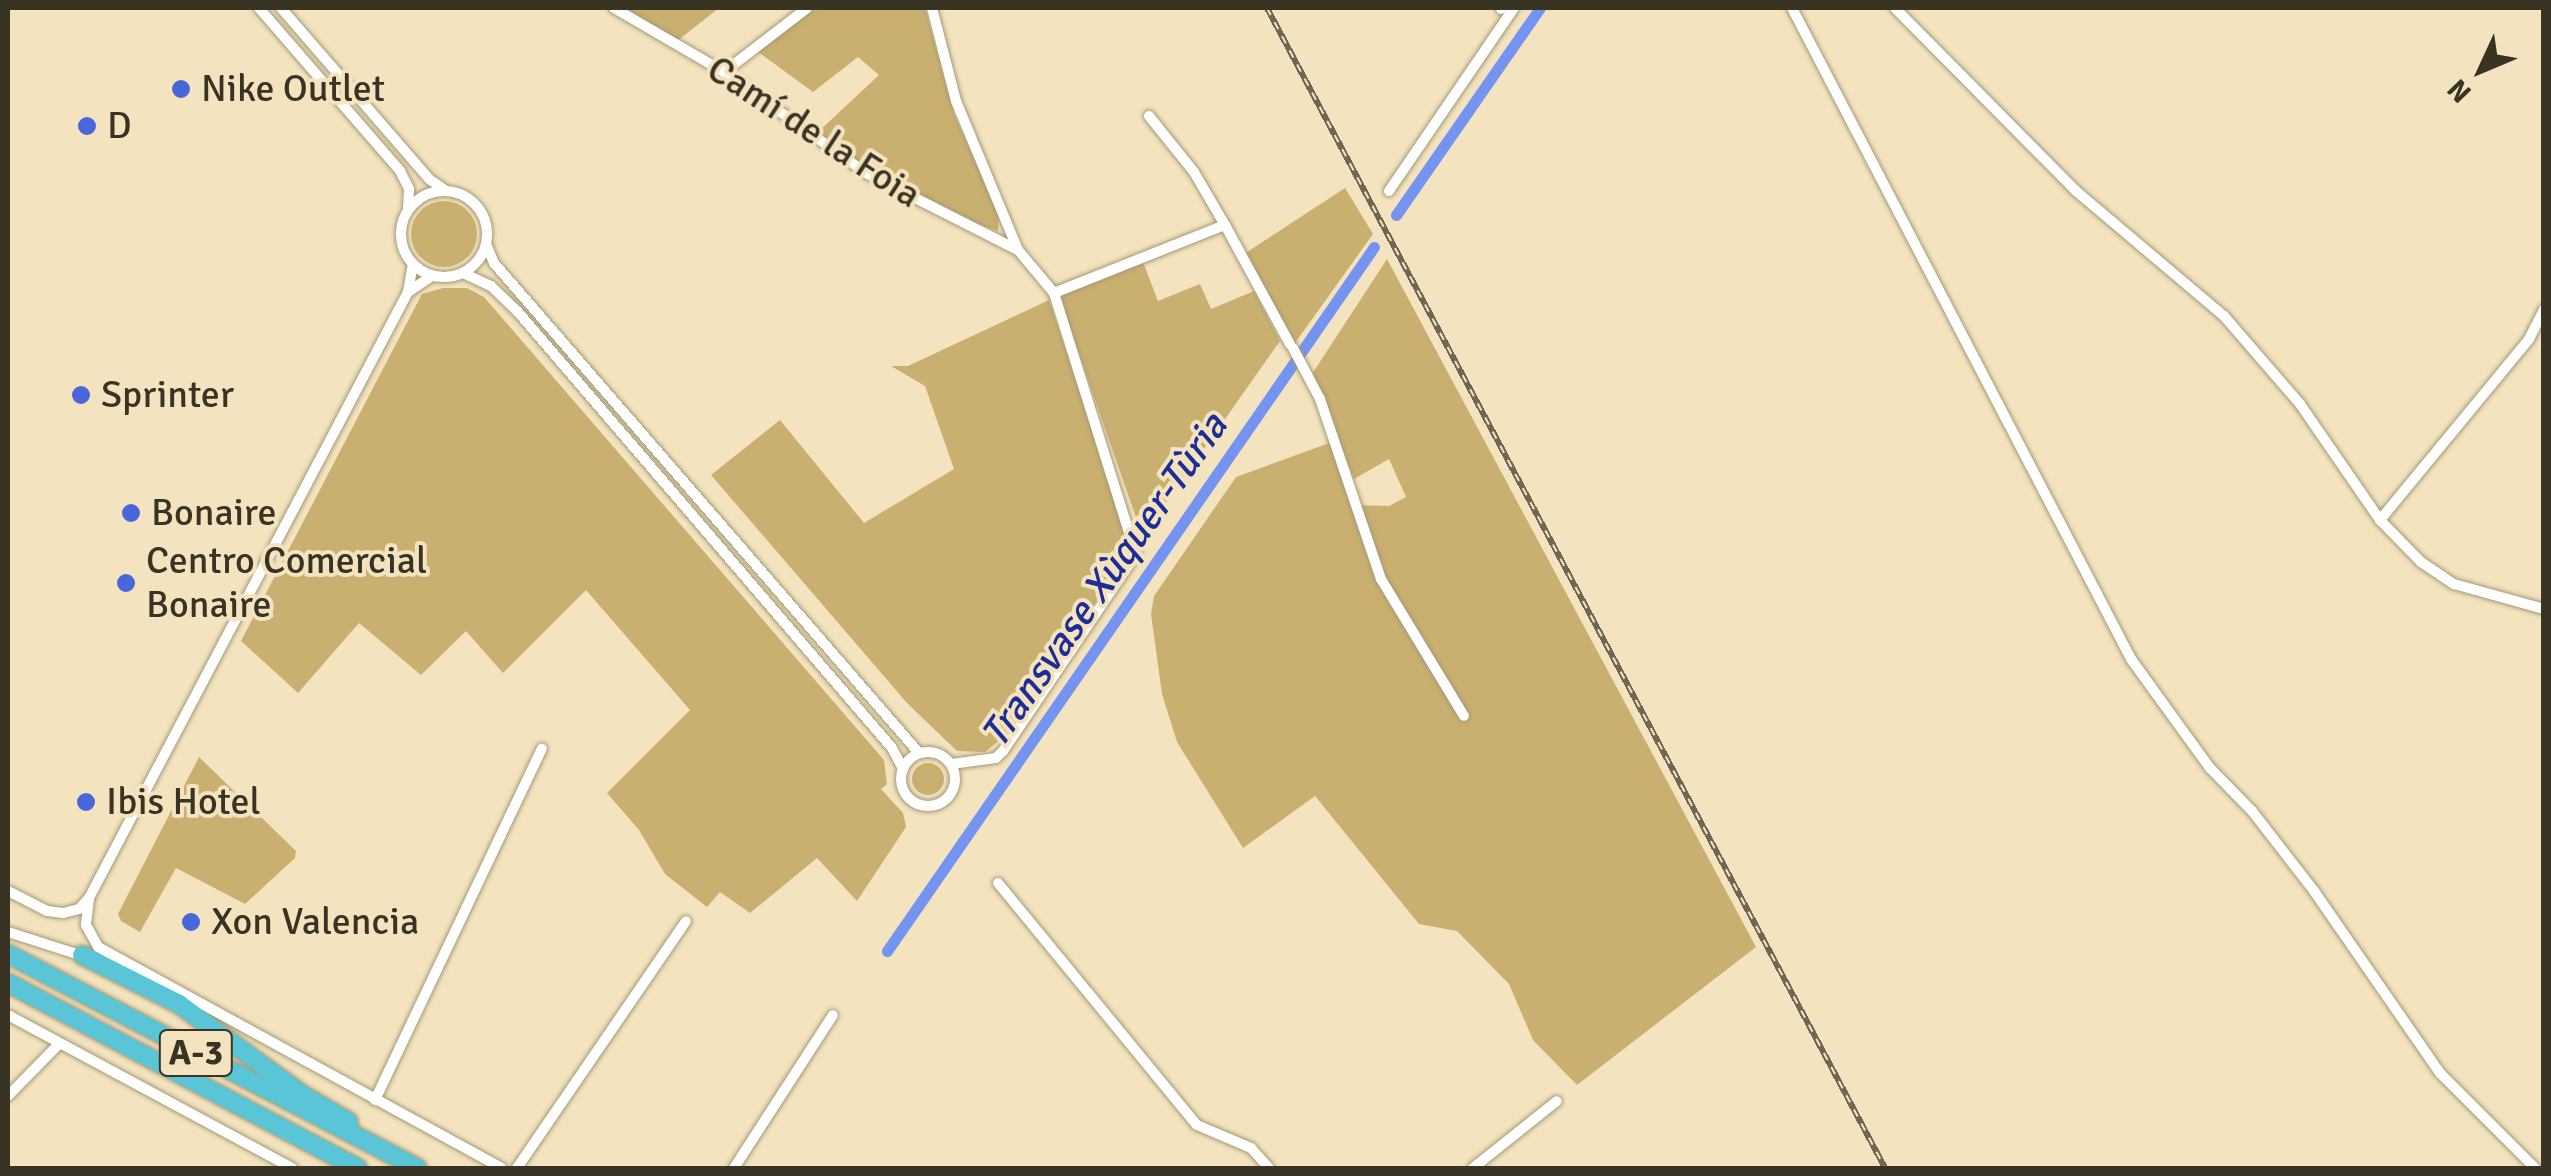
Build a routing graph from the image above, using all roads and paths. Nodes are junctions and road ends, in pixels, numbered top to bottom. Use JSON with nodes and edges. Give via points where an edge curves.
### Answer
{"nodes":[{"id":1,"x":259,"y":8,"type":"edge"},
{"id":2,"x":281,"y":8,"type":"edge"},
{"id":3,"x":614,"y":8,"type":"edge"},
{"id":4,"x":808,"y":8,"type":"edge"},
{"id":5,"x":932,"y":8,"type":"edge"},
{"id":6,"x":1514,"y":8,"type":"edge"},
{"id":7,"x":1792,"y":8,"type":"edge"},
{"id":8,"x":1895,"y":8,"type":"edge"},
{"id":9,"x":724,"y":72,"type":"junction"},
{"id":10,"x":1149,"y":116,"type":"dead end"},
{"id":11,"x":446,"y":190,"type":"junction"},
{"id":12,"x":1389,"y":192,"type":"dead end"},
{"id":13,"x":408,"y":208,"type":"junction"},
{"id":14,"x":1224,"y":225,"type":"junction"},
{"id":15,"x":486,"y":244,"type":"junction"},
{"id":16,"x":1018,"y":250,"type":"junction"},
{"id":17,"x":413,"y":264,"type":"junction"},
{"id":18,"x":463,"y":272,"type":"junction"},
{"id":19,"x":432,"y":276,"type":"junction"},
{"id":20,"x":408,"y":292,"type":"junction"},
{"id":21,"x":1054,"y":293,"type":"junction"},
{"id":22,"x":2544,"y":310,"type":"edge"},
{"id":23,"x":2380,"y":520,"type":"junction"},
{"id":24,"x":2544,"y":609,"type":"edge"},
{"id":25,"x":1464,"y":716,"type":"dead end"},
{"id":26,"x":542,"y":749,"type":"dead end"},
{"id":27,"x":919,"y":753,"type":"junction"},
{"id":28,"x":951,"y":764,"type":"junction"},
{"id":29,"x":903,"y":769,"type":"junction"},
{"id":30,"x":998,"y":883,"type":"dead end"},
{"id":31,"x":8,"y":891,"type":"edge"},
{"id":32,"x":89,"y":898,"type":"junction"},
{"id":33,"x":686,"y":921,"type":"dead end"},
{"id":34,"x":8,"y":932,"type":"edge"},
{"id":35,"x":8,"y":954,"type":"edge"},
{"id":36,"x":82,"y":956,"type":"junction"},
{"id":37,"x":140,"y":973,"type":"junction"},
{"id":38,"x":8,"y":983,"type":"edge"},
{"id":39,"x":8,"y":1015,"type":"edge"},
{"id":40,"x":833,"y":1015,"type":"dead end"},
{"id":41,"x":58,"y":1045,"type":"junction"},
{"id":42,"x":8,"y":1096,"type":"edge"},
{"id":43,"x":374,"y":1100,"type":"junction"},
{"id":44,"x":1557,"y":1101,"type":"dead end"},
{"id":45,"x":385,"y":1151,"type":"junction"},
{"id":46,"x":292,"y":1168,"type":"edge"},
{"id":47,"x":358,"y":1168,"type":"edge"},
{"id":48,"x":417,"y":1168,"type":"edge"},
{"id":49,"x":502,"y":1168,"type":"edge"},
{"id":50,"x":517,"y":1168,"type":"edge"},
{"id":51,"x":734,"y":1168,"type":"edge"},
{"id":52,"x":1270,"y":1168,"type":"edge"},
{"id":53,"x":1474,"y":1168,"type":"edge"},
{"id":54,"x":2535,"y":1168,"type":"edge"}],
"edges":[{"from":1,"to":13,"type":"street","via":[[400,171]]},
{"from":2,"to":11,"type":"street","via":[[429,179]]},
{"from":3,"to":9,"type":"street","name":"Camí de la Foia"},
{"from":4,"to":9,"type":"street"},
{"from":5,"to":16,"type":"street","via":[[956,101]]},
{"from":6,"to":12,"type":"street"},
{"from":7,"to":54,"type":"street","via":[[2130,659],[2210,768],[2314,891],[2440,1073]]},
{"from":8,"to":23,"type":"street","via":[[2076,191],[2224,316],[2300,404]]},
{"from":9,"to":16,"type":"street","name":"Camí de la Foia","via":[[866,173]]},
{"from":10,"to":14,"type":"street","via":[[1194,172]]},
{"from":11,"to":13,"type":"street"},
{"from":11,"to":15,"type":"street","via":[[478,208]]},
{"from":13,"to":17,"type":"street","via":[[400,240]]},
{"from":14,"to":21,"type":"street"},
{"from":14,"to":25,"type":"street","via":[[1320,399],[1381,579]]},
{"from":15,"to":18,"type":"street"},
{"from":15,"to":27,"type":"street","via":[[506,278]]},
{"from":16,"to":21,"type":"street"},
{"from":17,"to":19,"type":"street"},
{"from":17,"to":20,"type":"street"},
{"from":18,"to":19,"type":"street"},
{"from":18,"to":29,"type":"street","via":[[491,286],[518,312],[892,748]]},
{"from":19,"to":20,"type":"street"},
{"from":20,"to":32,"type":"street"},
{"from":21,"to":28,"type":"street","via":[[1136,554],[1003,752]]},
{"from":22,"to":23,"type":"street","via":[[2529,339]]},
{"from":23,"to":24,"type":"street","via":[[2454,584]]},
{"from":26,"to":43,"type":"street"},
{"from":27,"to":28,"type":"street","via":[[937,753]]},
{"from":27,"to":29,"type":"street"},
{"from":28,"to":29,"type":"street","via":[[952,794],[929,806],[904,791]]},
{"from":30,"to":52,"type":"street","via":[[1197,1125],[1251,1148]]},
{"from":31,"to":32,"type":"street","via":[[62,913]]},
{"from":32,"to":37,"type":"street","via":[[86,925],[98,947]]},
{"from":33,"to":50,"type":"street"},
{"from":34,"to":36,"type":"street"},
{"from":35,"to":45,"type":"highway","number":"A-3"},
{"from":36,"to":37,"type":"street"},
{"from":36,"to":45,"type":"highway","via":[[180,1004]]},
{"from":37,"to":43,"type":"street"},
{"from":38,"to":47,"type":"highway","number":"A-3"},
{"from":39,"to":41,"type":"street"},
{"from":40,"to":51,"type":"street"},
{"from":41,"to":42,"type":"street"},
{"from":41,"to":46,"type":"street"},
{"from":43,"to":49,"type":"street"},
{"from":44,"to":53,"type":"street"},
{"from":45,"to":48,"type":"highway","number":"A-3"}]}
